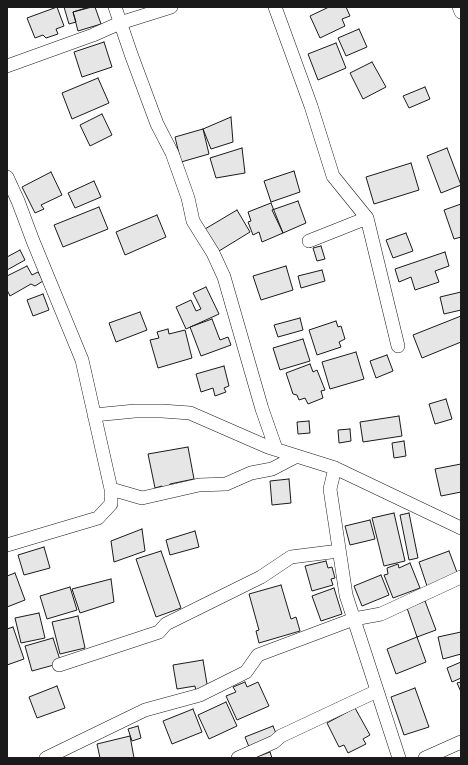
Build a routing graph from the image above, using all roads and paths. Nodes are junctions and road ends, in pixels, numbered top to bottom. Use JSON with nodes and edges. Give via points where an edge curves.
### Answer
{"nodes":[{"id":1,"x":115,"y":7,"type":"edge"},
{"id":2,"x":171,"y":7,"type":"edge"},
{"id":3,"x":275,"y":7,"type":"edge"},
{"id":4,"x":459,"y":7,"type":"edge"},
{"id":5,"x":461,"y":12,"type":"edge"},
{"id":6,"x":120,"y":23,"type":"junction"},
{"id":7,"x":7,"y":66,"type":"edge"},
{"id":8,"x":7,"y":177,"type":"edge"},
{"id":9,"x":367,"y":218,"type":"junction"},
{"id":10,"x":309,"y":241,"type":"dead end"},
{"id":11,"x":398,"y":346,"type":"dead end"},
{"id":12,"x":94,"y":415,"type":"junction"},
{"id":13,"x":276,"y":449,"type":"junction"},
{"id":14,"x":297,"y":456,"type":"junction"},
{"id":15,"x":335,"y":468,"type":"junction"},
{"id":16,"x":111,"y":489,"type":"junction"},
{"id":17,"x":461,"y":528,"type":"edge"},
{"id":18,"x":7,"y":545,"type":"edge"},
{"id":19,"x":339,"y":551,"type":"junction"},
{"id":20,"x":461,"y":577,"type":"edge"},
{"id":21,"x":354,"y":619,"type":"junction"},
{"id":22,"x":60,"y":665,"type":"dead end"},
{"id":23,"x":377,"y":691,"type":"junction"},
{"id":24,"x":461,"y":742,"type":"edge"},
{"id":25,"x":46,"y":758,"type":"edge"},
{"id":26,"x":238,"y":758,"type":"edge"},
{"id":27,"x":399,"y":758,"type":"edge"},
{"id":28,"x":425,"y":758,"type":"edge"}],
"edges":[{"from":1,"to":6,"type":"street"},
{"from":2,"to":6,"type":"street"},
{"from":3,"to":9,"type":"street","via":[[333,176]]},
{"from":4,"to":5,"type":"street"},
{"from":6,"to":7,"type":"street"},
{"from":6,"to":13,"type":"street","via":[[157,124],[172,153],[188,198],[193,221],[224,277]]},
{"from":8,"to":12,"type":"street","via":[[82,360]]},
{"from":9,"to":10,"type":"street"},
{"from":9,"to":11,"type":"street"},
{"from":12,"to":13,"type":"street","via":[[135,411],[190,413]]},
{"from":12,"to":16,"type":"street"},
{"from":13,"to":14,"type":"street"},
{"from":14,"to":15,"type":"street"},
{"from":14,"to":16,"type":"street","via":[[272,469],[251,473],[226,484],[199,485],[142,498]]},
{"from":15,"to":17,"type":"street"},
{"from":15,"to":19,"type":"street","via":[[330,489]]},
{"from":16,"to":18,"type":"street","via":[[111,504],[98,518]]},
{"from":19,"to":21,"type":"street","via":[[346,595]]},
{"from":19,"to":22,"type":"street","via":[[291,557],[262,577],[166,624],[160,632]]},
{"from":20,"to":21,"type":"street","via":[[381,614]]},
{"from":21,"to":23,"type":"street"},
{"from":21,"to":25,"type":"street","via":[[258,655],[246,672],[200,695],[144,710]]},
{"from":23,"to":26,"type":"street"},
{"from":23,"to":27,"type":"street"},
{"from":24,"to":28,"type":"street"}]}
